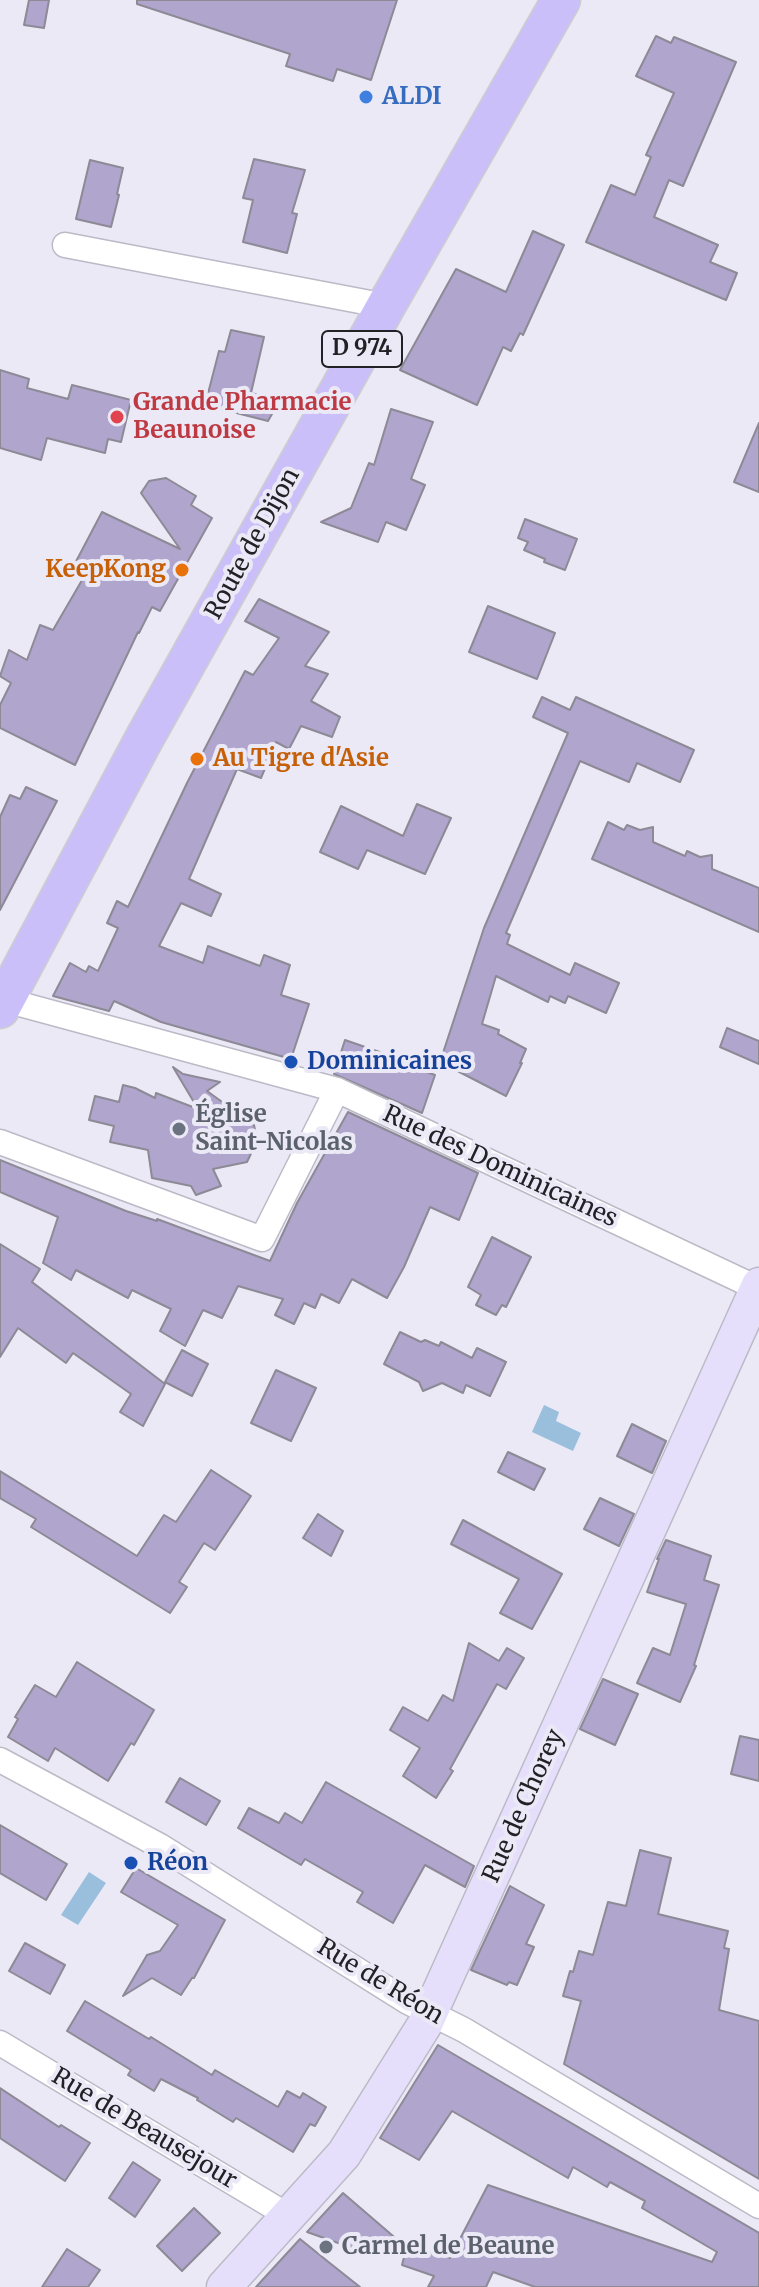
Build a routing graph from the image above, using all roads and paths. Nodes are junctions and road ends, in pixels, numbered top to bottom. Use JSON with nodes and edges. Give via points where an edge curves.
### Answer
{"nodes":[{"id":1,"x":561,"y":0,"type":"edge"},
{"id":2,"x":65,"y":245,"type":"dead end"},
{"id":3,"x":386,"y":306,"type":"junction"},
{"id":4,"x":2,"y":1005,"type":"edge"},
{"id":5,"x":337,"y":1090,"type":"junction"},
{"id":6,"x":0,"y":1142,"type":"edge"},
{"id":7,"x":758,"y":1286,"type":"edge"},
{"id":8,"x":0,"y":1760,"type":"edge"},
{"id":9,"x":431,"y":2013,"type":"junction"},
{"id":10,"x":0,"y":2043,"type":"edge"},
{"id":11,"x":759,"y":2206,"type":"edge"},
{"id":12,"x":287,"y":2215,"type":"junction"},
{"id":13,"x":224,"y":2287,"type":"edge"}],
"edges":[{"from":1,"to":3,"type":"main road","name":"Route de Dijon","number":"D 974"},
{"from":2,"to":3,"type":"street"},
{"from":3,"to":4,"type":"main road","name":"Route de Dijon","number":"D 974"},
{"from":4,"to":5,"type":"street","name":"Rue des Dominicaines"},
{"from":5,"to":6,"type":"street","via":[[262,1239]]},
{"from":5,"to":7,"type":"street","name":"Rue des Dominicaines"},
{"from":7,"to":9,"type":"street","name":"Rue de Chorey"},
{"from":8,"to":9,"type":"street","name":"Rue de Réon","via":[[160,1846]]},
{"from":9,"to":11,"type":"street","name":"Rue de Réon"},
{"from":9,"to":12,"type":"street","name":"Rue de Chorey","via":[[344,2154]]},
{"from":10,"to":12,"type":"street","name":"Rue de Beausejour"},
{"from":12,"to":13,"type":"street","name":"Rue de Chorey"}]}
